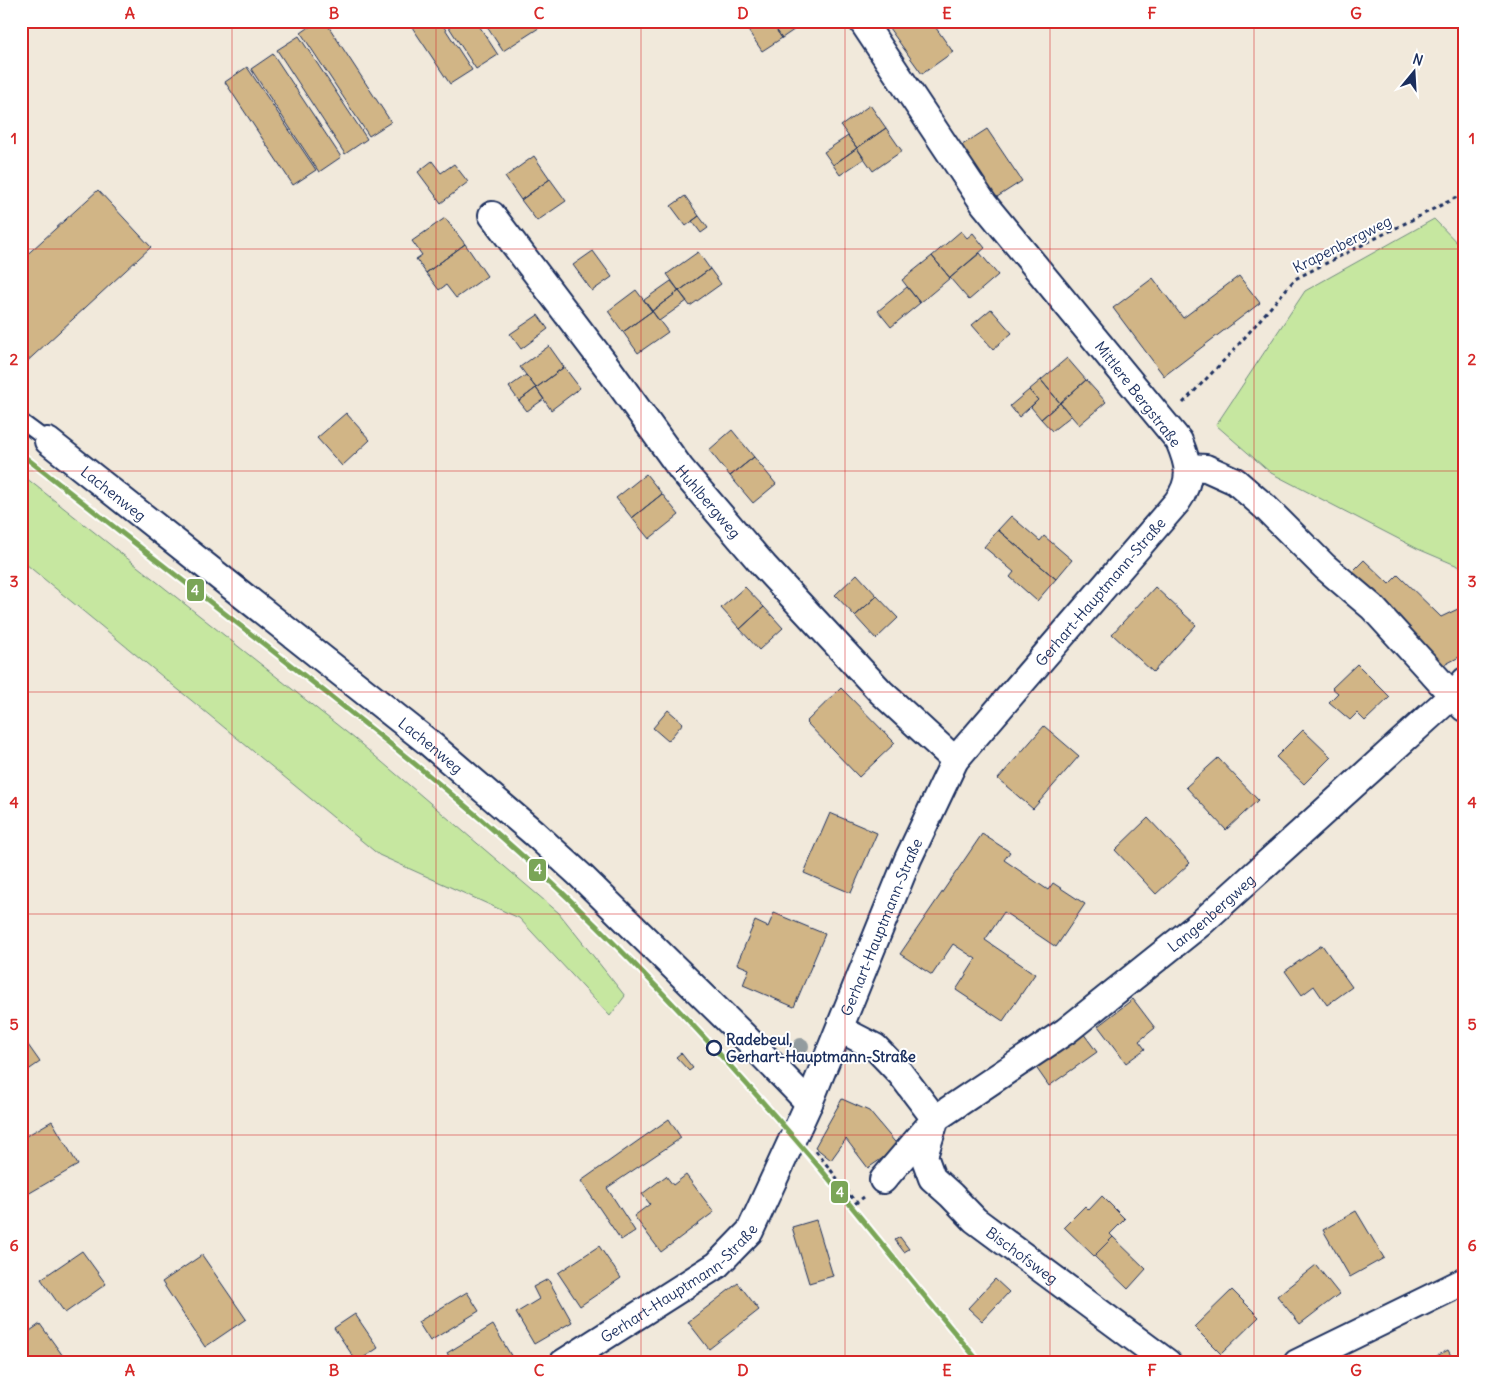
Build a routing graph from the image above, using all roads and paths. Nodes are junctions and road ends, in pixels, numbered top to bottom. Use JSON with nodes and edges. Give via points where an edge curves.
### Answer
{"nodes":[{"id":1,"x":862,"y":21,"type":"edge"},
{"id":2,"x":1465,"y":193,"type":"edge"},
{"id":3,"x":492,"y":215,"type":"dead end"},
{"id":4,"x":21,"y":421,"type":"edge"},
{"id":5,"x":1163,"y":422,"type":"junction"},
{"id":6,"x":48,"y":441,"type":"joint"},
{"id":7,"x":1188,"y":467,"type":"junction"},
{"id":8,"x":1461,"y":695,"type":"edge"},
{"id":9,"x":955,"y":760,"type":"junction"},
{"id":10,"x":840,"y":1029,"type":"junction"},
{"id":11,"x":809,"y":1103,"type":"junction"},
{"id":12,"x":935,"y":1119,"type":"junction"},
{"id":13,"x":798,"y":1128,"type":"junction"},
{"id":14,"x":883,"y":1180,"type":"joint"},
{"id":15,"x":1465,"y":1281,"type":"edge"},
{"id":16,"x":563,"y":1363,"type":"edge"},
{"id":17,"x":1168,"y":1363,"type":"edge"},
{"id":18,"x":1298,"y":1363,"type":"edge"}],
"edges":[{"from":1,"to":5,"type":"street","name":"Mittlere Bergstraße","via":[[984,204]]},
{"from":2,"to":5,"type":"path","name":"Krapenbergweg","via":[[1294,279],[1233,351]]},
{"from":3,"to":9,"type":"street","name":"Huhlbergweg","via":[[681,469],[764,566],[881,692]]},
{"from":4,"to":6,"type":"lane","name":"Lachenweg"},
{"from":5,"to":7,"type":"street","name":"Mittlere Bergstraße","via":[[1179,442]]},
{"from":6,"to":11,"type":"street","name":"Lachenweg","via":[[428,742],[534,833]]},
{"from":7,"to":8,"type":"street","via":[[1206,468],[1241,486],[1372,607]]},
{"from":7,"to":9,"type":"street","name":"Gerhart-Hauptmann-Straße","via":[[1187,482],[1177,502]]},
{"from":8,"to":12,"type":"street","name":"Langenbergweg","via":[[1201,923],[1066,1031]]},
{"from":9,"to":10,"type":"street","name":"Gerhart-Hauptmann-Straße","via":[[908,859]]},
{"from":10,"to":11,"type":"street","name":"Gerhart-Hauptmann-Straße"},
{"from":10,"to":12,"type":"street","via":[[875,1047],[900,1073]]},
{"from":11,"to":13,"type":"street","name":"Gerhart-Hauptmann-Straße"},
{"from":12,"to":14,"type":"street"},
{"from":12,"to":17,"type":"street","name":"Bischofsweg","via":[[924,1156],[932,1178],[974,1220]]},
{"from":13,"to":14,"type":"path","via":[[856,1203]]},
{"from":13,"to":16,"type":"street","name":"Gerhart-Hauptmann-Straße","via":[[750,1230],[717,1265]]},
{"from":15,"to":18,"type":"street"}]}
